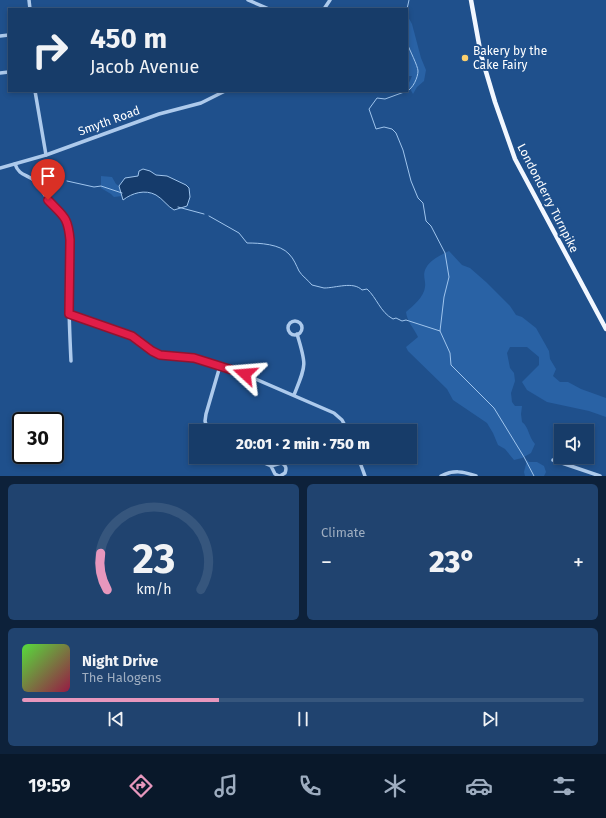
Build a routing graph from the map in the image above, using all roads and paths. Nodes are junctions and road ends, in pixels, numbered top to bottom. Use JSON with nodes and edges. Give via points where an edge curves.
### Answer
{"nodes":[{"id":1,"x":248,"y":0,"type":"edge"},
{"id":2,"x":471,"y":0,"type":"edge"},
{"id":3,"x":267,"y":8,"type":"edge"},
{"id":4,"x":35,"y":92,"type":"edge"},
{"id":5,"x":223,"y":92,"type":"edge"},
{"id":6,"x":46,"y":155,"type":"junction"},
{"id":7,"x":15,"y":164,"type":"junction"},
{"id":8,"x":0,"y":168,"type":"edge"},
{"id":9,"x":69,"y":314,"type":"junction"},
{"id":10,"x":606,"y":329,"type":"edge"},
{"id":11,"x":297,"y":334,"type":"dead end"},
{"id":12,"x":71,"y":361,"type":"dead end"},
{"id":13,"x":220,"y":366,"type":"junction"},
{"id":14,"x":294,"y":395,"type":"junction"},
{"id":15,"x":206,"y":424,"type":"edge"},
{"id":16,"x":344,"y":424,"type":"edge"},
{"id":17,"x":553,"y":460,"type":"dead end"},
{"id":18,"x":267,"y":464,"type":"edge"},
{"id":19,"x":361,"y":464,"type":"edge"},
{"id":20,"x":271,"y":466,"type":"junction"},
{"id":21,"x":280,"y":476,"type":"edge"},
{"id":22,"x":365,"y":476,"type":"edge"},
{"id":23,"x":441,"y":476,"type":"edge"},
{"id":24,"x":476,"y":476,"type":"edge"},
{"id":25,"x":600,"y":476,"type":"edge"}],
"edges":[{"from":1,"to":3,"type":"street"},
{"from":2,"to":10,"type":"main road","name":"Londonderry Turnpike","via":[[481,55],[514,159]]},
{"from":4,"to":6,"type":"street"},
{"from":5,"to":6,"type":"street","name":"Smyth Road","via":[[201,104],[145,118]]},
{"from":6,"to":7,"type":"street","name":"Smyth Road"},
{"from":7,"to":8,"type":"street","name":"Smyth Road"},
{"from":7,"to":9,"type":"street","via":[[17,170],[33,180],[61,212],[69,228]]},
{"from":9,"to":12,"type":"street"},
{"from":9,"to":13,"type":"street","via":[[132,336],[160,355],[194,358]]},
{"from":11,"to":14,"type":"street","via":[[305,365]]},
{"from":13,"to":14,"type":"street"},
{"from":13,"to":15,"type":"street","via":[[206,414]]},
{"from":14,"to":16,"type":"street","via":[[334,413]]},
{"from":17,"to":25,"type":"street"},
{"from":18,"to":20,"type":"street"},
{"from":19,"to":22,"type":"street"},
{"from":20,"to":21,"type":"street","via":[[274,474]]},
{"from":20,"to":21,"type":"street","via":[[279,463],[284,465],[286,471]]},
{"from":23,"to":24,"type":"street","via":[[459,471]]}]}
